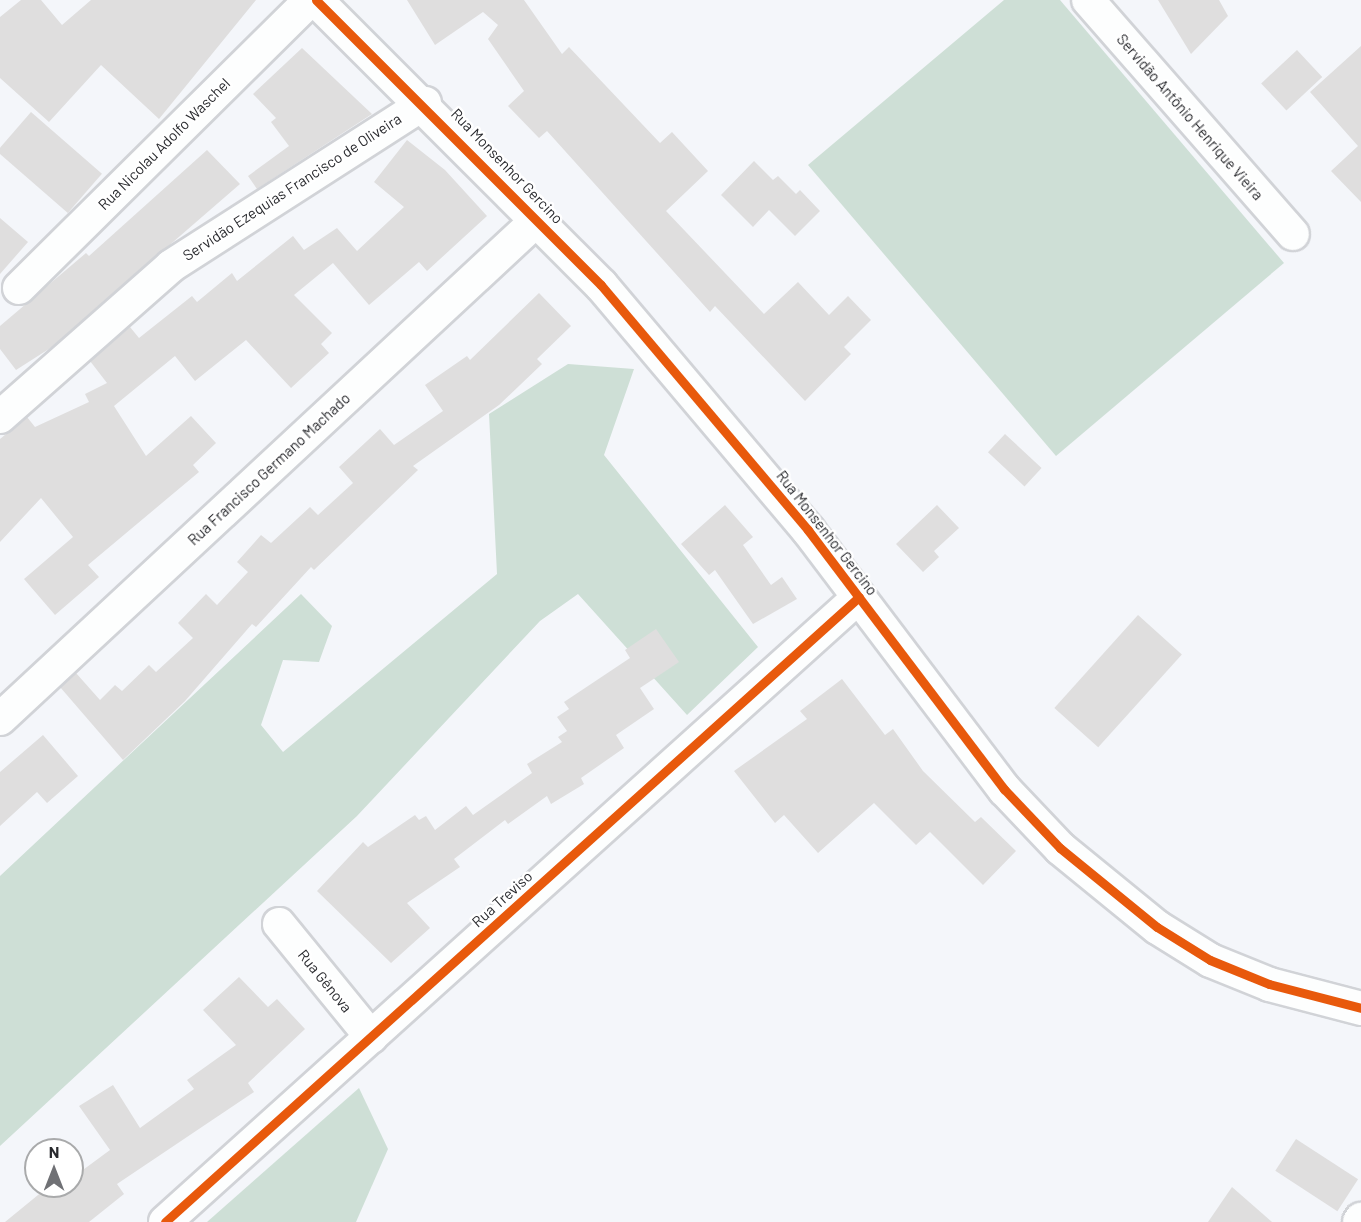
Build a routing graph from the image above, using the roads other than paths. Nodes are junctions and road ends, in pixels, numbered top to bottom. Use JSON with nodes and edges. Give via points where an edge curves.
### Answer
{"nodes":[{"id":1,"x":310,"y":0,"type":"edge"},
{"id":2,"x":316,"y":0,"type":"edge"},
{"id":3,"x":1088,"y":0,"type":"edge"},
{"id":4,"x":425,"y":103,"type":"junction"},
{"id":5,"x":538,"y":219,"type":"junction"},
{"id":6,"x":1293,"y":234,"type":"dead end"},
{"id":7,"x":19,"y":288,"type":"dead end"},
{"id":8,"x":0,"y":417,"type":"edge"},
{"id":9,"x":859,"y":597,"type":"junction"},
{"id":10,"x":0,"y":719,"type":"edge"},
{"id":11,"x":279,"y":924,"type":"dead end"},
{"id":12,"x":1361,"y":1008,"type":"edge"},
{"id":13,"x":371,"y":1037,"type":"junction"},
{"id":14,"x":165,"y":1222,"type":"edge"}],
"edges":[{"from":1,"to":7,"type":"street","name":"Rua Nicolau Adolfo Waschel"},
{"from":2,"to":4,"type":"main road","name":"Rua Monsenhor Gercino"},
{"from":3,"to":6,"type":"street","name":"Servidão Antônio Henrique Vieira"},
{"from":4,"to":5,"type":"main road","name":"Rua Monsenhor Gercino"},
{"from":4,"to":8,"type":"street","name":"Servidão Ezequias Francisco de Oliveira","via":[[171,266]]},
{"from":5,"to":9,"type":"main road","name":"Rua Monsenhor Gercino","via":[[699,397]]},
{"from":5,"to":10,"type":"street","name":"Rua Francisco Germano Machado"},
{"from":9,"to":12,"type":"main road","name":"Rua Monsenhor Gercino","via":[[1004,789],[1104,886],[1210,960],[1269,984]]},
{"from":9,"to":13,"type":"street","name":"Rua Treviso"},
{"from":11,"to":13,"type":"street","name":"Rua Gênova"},
{"from":13,"to":14,"type":"street","name":"Rua Treviso"}]}
